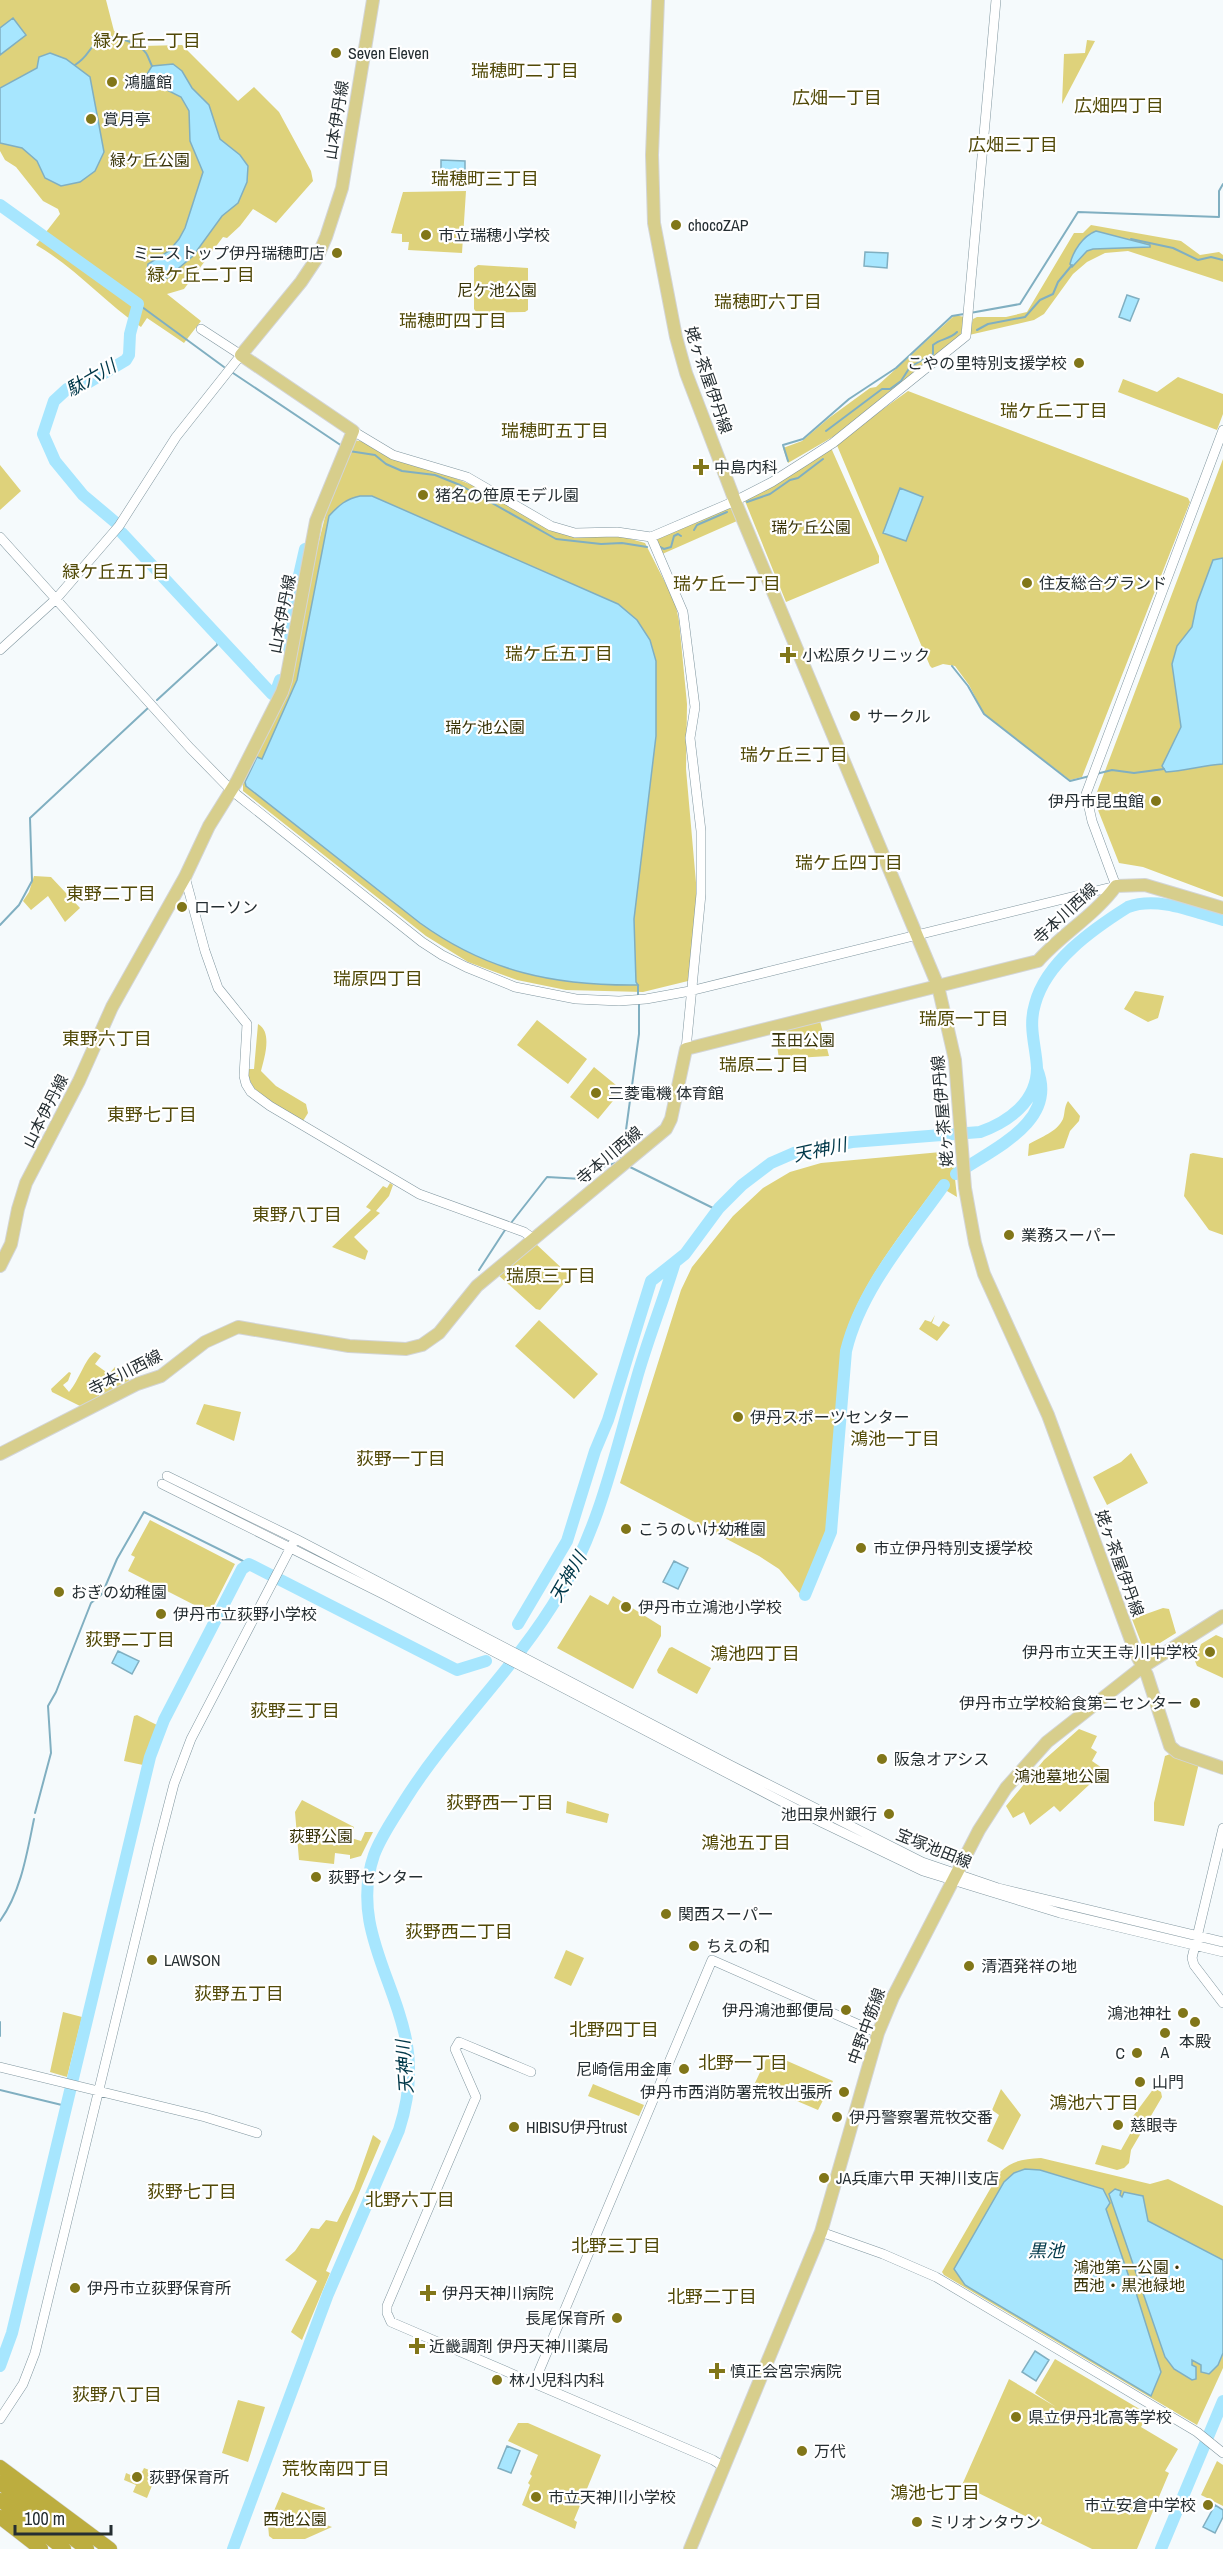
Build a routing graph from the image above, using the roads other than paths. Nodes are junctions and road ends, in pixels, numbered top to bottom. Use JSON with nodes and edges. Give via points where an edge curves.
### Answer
{"nodes":[{"id":1,"x":373,"y":0,"type":"edge"},
{"id":2,"x":658,"y":0,"type":"edge"},
{"id":3,"x":996,"y":0,"type":"edge"},
{"id":4,"x":201,"y":329,"type":"dead end"},
{"id":5,"x":241,"y":356,"type":"junction"},
{"id":6,"x":1223,"y":430,"type":"edge"},
{"id":7,"x":353,"y":431,"type":"junction"},
{"id":8,"x":735,"y":501,"type":"junction"},
{"id":9,"x":0,"y":537,"type":"edge"},
{"id":10,"x":651,"y":537,"type":"junction"},
{"id":11,"x":56,"y":599,"type":"junction"},
{"id":12,"x":0,"y":650,"type":"edge"},
{"id":13,"x":231,"y":790,"type":"junction"},
{"id":14,"x":185,"y":877,"type":"junction"},
{"id":15,"x":1116,"y":886,"type":"junction"},
{"id":16,"x":1223,"y":908,"type":"edge"},
{"id":17,"x":918,"y":934,"type":"junction"},
{"id":18,"x":938,"y":986,"type":"junction"},
{"id":19,"x":690,"y":991,"type":"junction"},
{"id":20,"x":686,"y":1049,"type":"junction"},
{"id":21,"x":534,"y":1239,"type":"junction"},
{"id":22,"x":0,"y":1266,"type":"edge"},
{"id":23,"x":0,"y":1454,"type":"edge"},
{"id":24,"x":165,"y":1480,"type":"dead end"},
{"id":25,"x":293,"y":1543,"type":"junction"},
{"id":26,"x":1223,"y":1617,"type":"edge"},
{"id":27,"x":1142,"y":1668,"type":"junction"},
{"id":28,"x":1223,"y":1768,"type":"edge"},
{"id":29,"x":1223,"y":1828,"type":"edge"},
{"id":30,"x":955,"y":1878,"type":"junction"},
{"id":31,"x":1196,"y":1941,"type":"junction"},
{"id":32,"x":1223,"y":1942,"type":"edge"},
{"id":33,"x":1223,"y":1952,"type":"edge"},
{"id":34,"x":1223,"y":2003,"type":"edge"},
{"id":35,"x":878,"y":2033,"type":"junction"},
{"id":36,"x":0,"y":2067,"type":"edge"},
{"id":37,"x":531,"y":2072,"type":"dead end"},
{"id":38,"x":100,"y":2092,"type":"junction"},
{"id":39,"x":257,"y":2133,"type":"dead end"},
{"id":40,"x":821,"y":2232,"type":"junction"},
{"id":41,"x":534,"y":2383,"type":"junction"},
{"id":42,"x":0,"y":2419,"type":"edge"},
{"id":43,"x":1223,"y":2453,"type":"edge"},
{"id":44,"x":0,"y":2467,"type":"edge"},
{"id":45,"x":724,"y":2468,"type":"junction"},
{"id":46,"x":0,"y":2483,"type":"edge"},
{"id":47,"x":0,"y":2500,"type":"edge"},
{"id":48,"x":0,"y":2517,"type":"edge"},
{"id":49,"x":62,"y":2542,"type":"edge"},
{"id":50,"x":40,"y":2548,"type":"edge"},
{"id":51,"x":87,"y":2549,"type":"edge"},
{"id":52,"x":110,"y":2549,"type":"edge"},
{"id":53,"x":690,"y":2549,"type":"edge"}],
"edges":[{"from":1,"to":5,"type":"main road","name":"山本伊丹線","via":[[342,188],[326,237],[301,282]]},
{"from":2,"to":8,"type":"main road","name":"姥ヶ茶屋伊丹線","via":[[652,156],[654,223],[681,355]]},
{"from":3,"to":8,"type":"street","via":[[966,336],[833,443]]},
{"from":4,"to":5,"type":"street"},
{"from":5,"to":7,"type":"main road"},
{"from":5,"to":11,"type":"street","via":[[176,437],[119,526]]},
{"from":6,"to":15,"type":"street","via":[[1086,794]]},
{"from":7,"to":10,"type":"street","via":[[393,455],[467,477],[560,529]]},
{"from":7,"to":13,"type":"main road","name":"山本伊丹線","via":[[316,521],[286,680]]},
{"from":8,"to":10,"type":"street"},
{"from":8,"to":17,"type":"main road","name":"姥ヶ茶屋伊丹線"},
{"from":9,"to":11,"type":"street"},
{"from":10,"to":19,"type":"street","via":[[683,612],[694,707],[690,738],[701,831],[701,894]]},
{"from":11,"to":12,"type":"street"},
{"from":11,"to":13,"type":"street"},
{"from":13,"to":14,"type":"main road","name":"山本伊丹線","via":[[209,825]]},
{"from":13,"to":19,"type":"street","via":[[422,942],[466,968],[515,987],[576,999],[619,1001]]},
{"from":14,"to":21,"type":"street","via":[[218,988],[247,1024],[244,1076],[251,1092],[419,1194]]},
{"from":14,"to":22,"type":"main road","name":"山本伊丹線","via":[[121,988],[79,1082],[26,1183],[11,1244]]},
{"from":15,"to":16,"type":"main road","name":"寺本川西線","via":[[1145,885]]},
{"from":15,"to":17,"type":"street"},
{"from":15,"to":18,"type":"main road","name":"寺本川西線","via":[[1038,961]]},
{"from":17,"to":18,"type":"main road","name":"姥ヶ茶屋伊丹線"},
{"from":17,"to":19,"type":"street"},
{"from":18,"to":20,"type":"main road","name":"寺本川西線"},
{"from":18,"to":27,"type":"main road","name":"姥ヶ茶屋伊丹線","via":[[955,1060],[968,1209],[984,1274],[1044,1404]]},
{"from":19,"to":20,"type":"street"},
{"from":20,"to":21,"type":"main road","name":"寺本川西線","via":[[669,1124],[662,1133]]},
{"from":21,"to":23,"type":"main road","name":"寺本川西線","via":[[477,1286],[443,1329],[422,1346],[349,1346],[238,1327],[205,1342],[161,1376],[137,1384]]},
{"from":24,"to":25,"type":"street"},
{"from":25,"to":30,"type":"street","via":[[653,1729],[880,1852]]},
{"from":25,"to":38,"type":"street","via":[[190,1739],[178,1771]]},
{"from":26,"to":27,"type":"main road","name":"中野中筋線"},
{"from":27,"to":28,"type":"main road","name":"姥ヶ茶屋伊丹線","via":[[1170,1746]]},
{"from":27,"to":30,"type":"main road","name":"中野中筋線","via":[[1070,1722],[1025,1765],[986,1817]]},
{"from":29,"to":31,"type":"street"},
{"from":30,"to":31,"type":"street","via":[[1060,1913]]},
{"from":30,"to":35,"type":"main road","name":"中野中筋線"},
{"from":31,"to":32,"type":"street"},
{"from":31,"to":33,"type":"street"},
{"from":31,"to":34,"type":"street","via":[[1193,1962]]},
{"from":35,"to":40,"type":"main road","name":"中野中筋線"},
{"from":35,"to":41,"type":"street","via":[[712,1960]]},
{"from":36,"to":38,"type":"street"},
{"from":37,"to":41,"type":"street","via":[[459,2042],[454,2049],[476,2097],[386,2310],[391,2322]]},
{"from":38,"to":39,"type":"street"},
{"from":38,"to":42,"type":"street","via":[[33,2362]]},
{"from":40,"to":43,"type":"street","via":[[936,2277],[1200,2435]]},
{"from":40,"to":45,"type":"main road","name":"中野中筋線"},
{"from":41,"to":45,"type":"street"},
{"from":44,"to":52,"type":"highway"},
{"from":45,"to":53,"type":"main road","name":"中野中筋線"},
{"from":46,"to":49,"type":"highway"},
{"from":47,"to":49,"type":"highway"},
{"from":48,"to":50,"type":"highway"},
{"from":49,"to":51,"type":"highway"}]}
